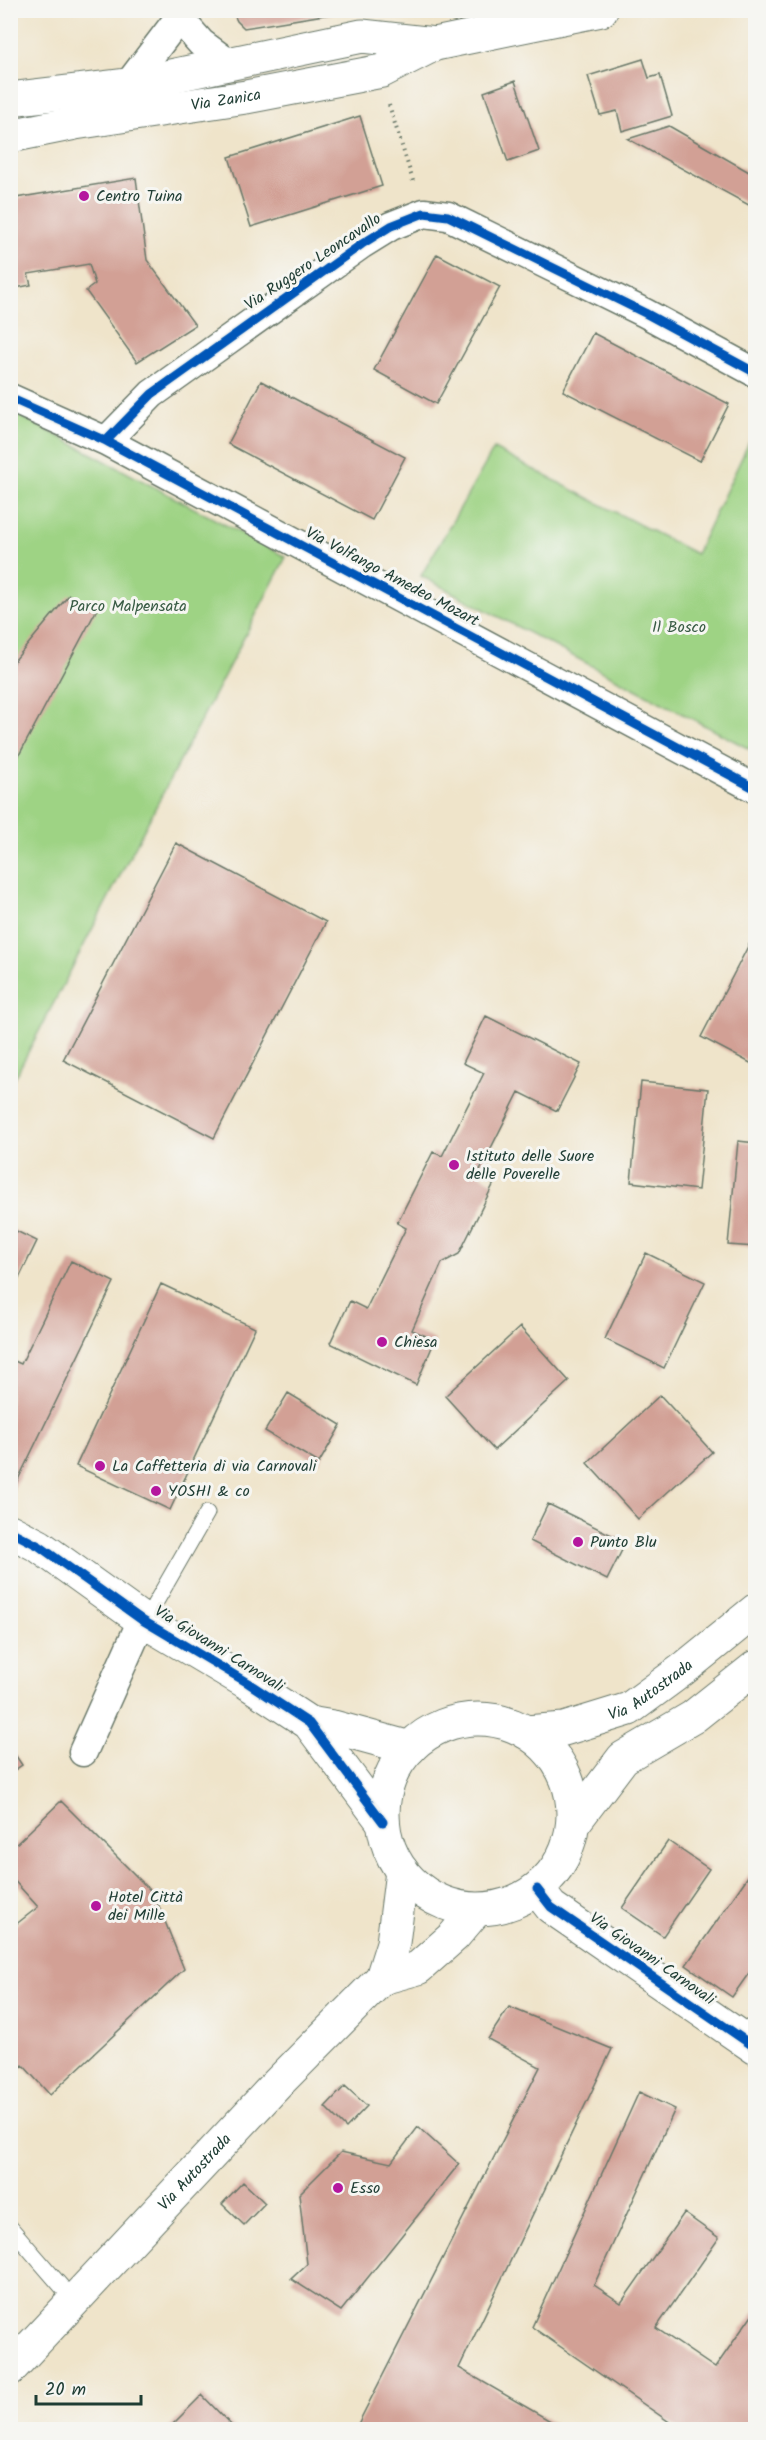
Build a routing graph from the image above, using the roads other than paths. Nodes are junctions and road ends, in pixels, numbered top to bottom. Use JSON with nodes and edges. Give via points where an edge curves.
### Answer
{"nodes":[{"id":1,"x":601,"y":10,"type":"edge"},
{"id":2,"x":182,"y":14,"type":"edge"},
{"id":3,"x":435,"y":44,"type":"junction"},
{"id":4,"x":231,"y":65,"type":"junction"},
{"id":5,"x":160,"y":67,"type":"junction"},
{"id":6,"x":128,"y":85,"type":"junction"},
{"id":7,"x":10,"y":99,"type":"edge"},
{"id":8,"x":194,"y":105,"type":"junction"},
{"id":9,"x":75,"y":123,"type":"junction"},
{"id":10,"x":10,"y":136,"type":"edge"},
{"id":11,"x":756,"y":374,"type":"edge"},
{"id":12,"x":10,"y":398,"type":"edge"},
{"id":13,"x":106,"y":441,"type":"junction"},
{"id":14,"x":756,"y":789,"type":"edge"},
{"id":15,"x":207,"y":1513,"type":"dead end"},
{"id":16,"x":10,"y":1531,"type":"edge"},
{"id":17,"x":756,"y":1610,"type":"edge"},
{"id":18,"x":143,"y":1620,"type":"junction"},
{"id":19,"x":756,"y":1667,"type":"edge"},
{"id":20,"x":309,"y":1724,"type":"junction"},
{"id":21,"x":526,"y":1732,"type":"junction"},
{"id":22,"x":410,"y":1748,"type":"junction"},
{"id":23,"x":83,"y":1752,"type":"dead end"},
{"id":24,"x":383,"y":1822,"type":"junction"},
{"id":25,"x":573,"y":1824,"type":"junction"},
{"id":26,"x":402,"y":1871,"type":"junction"},
{"id":27,"x":537,"y":1889,"type":"junction"},
{"id":28,"x":476,"y":1910,"type":"junction"},
{"id":29,"x":382,"y":1978,"type":"junction"},
{"id":30,"x":756,"y":2048,"type":"edge"},
{"id":31,"x":10,"y":2227,"type":"edge"},
{"id":32,"x":74,"y":2301,"type":"junction"},
{"id":33,"x":10,"y":2370,"type":"edge"}],
"edges":[{"from":1,"to":3,"type":"main road","name":"Via Zanica"},
{"from":2,"to":4,"type":"street","via":[[201,43]]},
{"from":2,"to":5,"type":"street"},
{"from":3,"to":4,"type":"main road","name":"Via Zanica","via":[[362,36]]},
{"from":3,"to":8,"type":"main road","name":"Via Zanica","via":[[382,71]]},
{"from":4,"to":5,"type":"main road","name":"Via Zanica"},
{"from":5,"to":6,"type":"main road","name":"Via Zanica"},
{"from":5,"to":8,"type":"street"},
{"from":6,"to":7,"type":"main road","name":"Via Zanica"},
{"from":6,"to":9,"type":"street"},
{"from":8,"to":9,"type":"main road","name":"Via Zanica"},
{"from":9,"to":10,"type":"main road","name":"Via Zanica"},
{"from":11,"to":13,"type":"street","name":"Via Ruggero Leoncavallo","via":[[645,313],[448,216],[424,213],[391,226],[362,244],[152,394]]},
{"from":12,"to":13,"type":"street","name":"Via Volfango Amedeo Mozart"},
{"from":13,"to":14,"type":"street","name":"Via Volfango Amedeo Mozart"},
{"from":15,"to":18,"type":"lane"},
{"from":16,"to":18,"type":"main road","name":"Via Giovanni Carnovali","via":[[39,1546]]},
{"from":17,"to":21,"type":"main road","name":"Via Autostrada","via":[[629,1709],[564,1730]]},
{"from":18,"to":20,"type":"main road","name":"Via Giovanni Carnovali"},
{"from":18,"to":23,"type":"street","name":"Via Giovanni Carnovali"},
{"from":19,"to":25,"type":"main road","name":"Via Autostrada","via":[[693,1717],[623,1758]]},
{"from":20,"to":22,"type":"main road","name":"Via Giovanni Carnovali"},
{"from":20,"to":24,"type":"main road","name":"Via Giovanni Carnovali"},
{"from":21,"to":22,"type":"main road","name":"Via Autostrada","via":[[492,1720],[457,1721],[440,1727]]},
{"from":21,"to":25,"type":"main road","name":"Via Autostrada","via":[[543,1745],[567,1781]]},
{"from":22,"to":24,"type":"main road","name":"Via Autostrada","via":[[388,1782]]},
{"from":24,"to":26,"type":"main road","name":"Via Autostrada"},
{"from":25,"to":27,"type":"main road","name":"Via Autostrada","via":[[556,1869]]},
{"from":26,"to":28,"type":"main road","name":"Via Autostrada","via":[[418,1888],[439,1900]]},
{"from":26,"to":29,"type":"main road","name":"Via Autostrada","via":[[393,1943]]},
{"from":27,"to":28,"type":"main road","name":"Via Autostrada","via":[[513,1903]]},
{"from":27,"to":30,"type":"main road","name":"Via Giovanni Carnovali","via":[[551,1907]]},
{"from":28,"to":29,"type":"main road","name":"Via Autostrada","via":[[418,1968]]},
{"from":29,"to":32,"type":"main road","name":"Via Autostrada"},
{"from":31,"to":32,"type":"lane"},
{"from":32,"to":33,"type":"main road","name":"Via Autostrada"}]}
